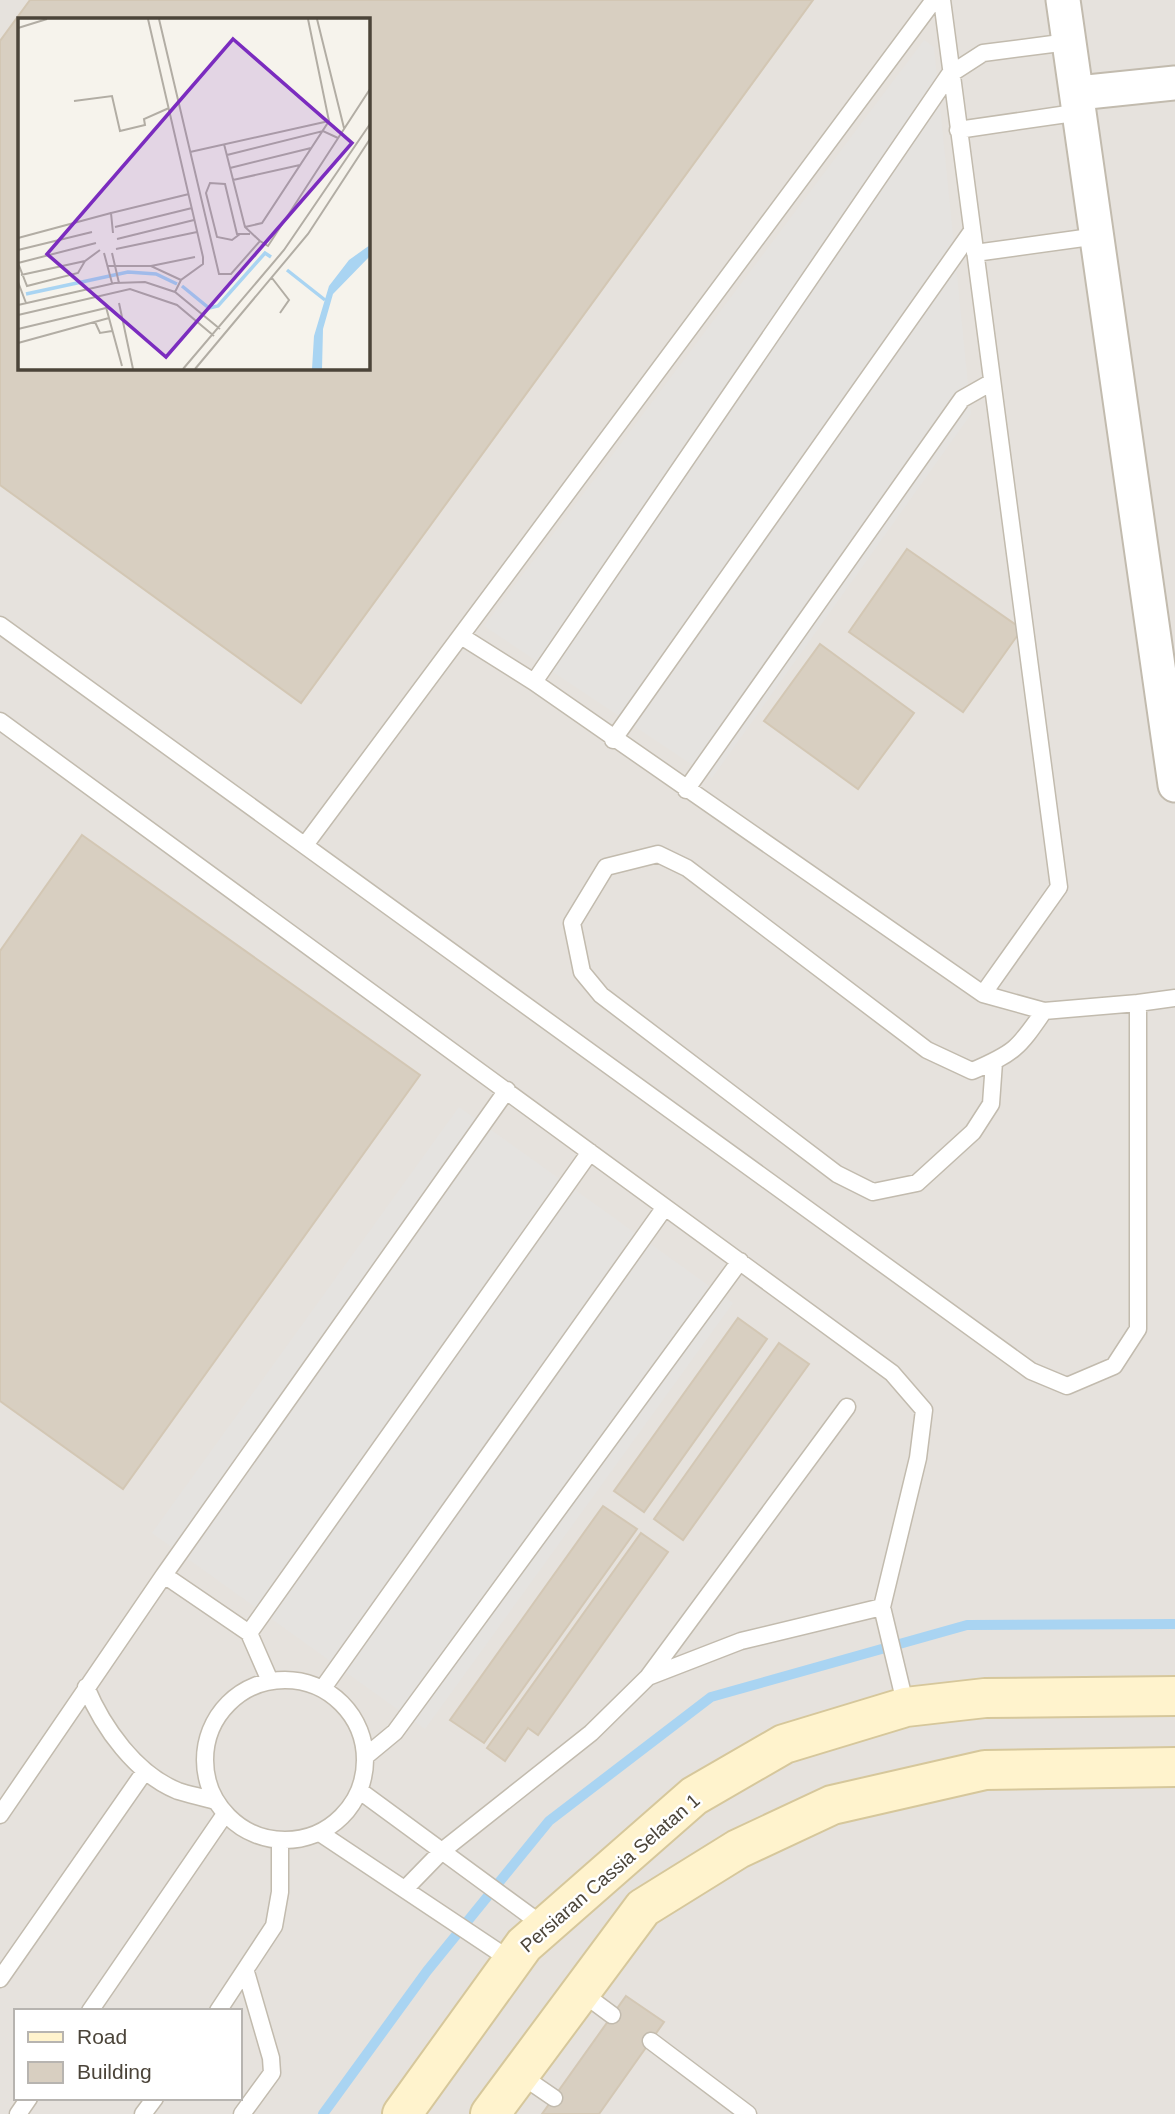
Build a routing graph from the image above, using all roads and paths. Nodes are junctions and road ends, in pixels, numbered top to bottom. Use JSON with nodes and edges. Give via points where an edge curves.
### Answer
{"nodes":[{"id":1,"x":934,"y":0,"type":"edge"},
{"id":2,"x":942,"y":0,"type":"edge"},
{"id":3,"x":1063,"y":0,"type":"edge"},
{"id":4,"x":1068,"y":42,"type":"junction"},
{"id":5,"x":949,"y":75,"type":"junction"},
{"id":6,"x":1175,"y":83,"type":"edge"},
{"id":7,"x":1079,"y":103,"type":"junction"},
{"id":8,"x":957,"y":130,"type":"junction"},
{"id":9,"x":972,"y":231,"type":"junction"},
{"id":10,"x":1098,"y":236,"type":"junction"},
{"id":11,"x":975,"y":253,"type":"junction"},
{"id":12,"x":992,"y":382,"type":"junction"},
{"id":13,"x":0,"y":625,"type":"edge"},
{"id":14,"x":461,"y":636,"type":"junction"},
{"id":15,"x":534,"y":682,"type":"junction"},
{"id":16,"x":0,"y":721,"type":"edge"},
{"id":17,"x":613,"y":740,"type":"junction"},
{"id":18,"x":1175,"y":785,"type":"edge"},
{"id":19,"x":686,"y":790,"type":"junction"},
{"id":20,"x":305,"y":845,"type":"junction"},
{"id":21,"x":983,"y":994,"type":"junction"},
{"id":22,"x":1175,"y":999,"type":"edge"},
{"id":23,"x":1138,"y":1003,"type":"junction"},
{"id":24,"x":1044,"y":1011,"type":"junction"},
{"id":25,"x":993,"y":1062,"type":"junction"},
{"id":26,"x":507,"y":1090,"type":"junction"},
{"id":27,"x":590,"y":1152,"type":"junction"},
{"id":28,"x":665,"y":1207,"type":"junction"},
{"id":29,"x":740,"y":1261,"type":"junction"},
{"id":30,"x":847,"y":1407,"type":"dead end"},
{"id":31,"x":164,"y":1575,"type":"junction"},
{"id":32,"x":882,"y":1608,"type":"junction"},
{"id":33,"x":249,"y":1633,"type":"junction"},
{"id":34,"x":648,"y":1676,"type":"junction"},
{"id":35,"x":270,"y":1681,"type":"junction"},
{"id":36,"x":86,"y":1687,"type":"junction"},
{"id":37,"x":323,"y":1688,"type":"junction"},
{"id":38,"x":1175,"y":1696,"type":"edge"},
{"id":39,"x":904,"y":1700,"type":"junction"},
{"id":40,"x":366,"y":1756,"type":"junction"},
{"id":41,"x":1175,"y":1767,"type":"edge"},
{"id":42,"x":145,"y":1771,"type":"junction"},
{"id":43,"x":360,"y":1791,"type":"junction"},
{"id":44,"x":215,"y":1801,"type":"junction"},
{"id":45,"x":225,"y":1814,"type":"junction"},
{"id":46,"x":0,"y":1815,"type":"edge"},
{"id":47,"x":320,"y":1833,"type":"junction"},
{"id":48,"x":280,"y":1840,"type":"junction"},
{"id":49,"x":442,"y":1851,"type":"junction"},
{"id":50,"x":405,"y":1889,"type":"junction"},
{"id":51,"x":545,"y":1926,"type":"junction"},
{"id":52,"x":512,"y":1961,"type":"junction"},
{"id":53,"x":246,"y":1972,"type":"junction"},
{"id":54,"x":0,"y":1979,"type":"edge"},
{"id":55,"x":579,"y":1990,"type":"junction"},
{"id":56,"x":91,"y":2009,"type":"edge"},
{"id":57,"x":219,"y":2009,"type":"edge"},
{"id":58,"x":612,"y":2015,"type":"dead end"},
{"id":59,"x":651,"y":2041,"type":"dead end"},
{"id":60,"x":519,"y":2074,"type":"junction"},
{"id":61,"x":554,"y":2098,"type":"dead end"},
{"id":62,"x":242,"y":2114,"type":"edge"},
{"id":63,"x":402,"y":2114,"type":"edge"},
{"id":64,"x":489,"y":2114,"type":"edge"},
{"id":65,"x":748,"y":2114,"type":"edge"}],
"edges":[{"from":1,"to":14,"type":"lane"},
{"from":2,"to":5,"type":"lane"},
{"from":3,"to":4,"type":"street"},
{"from":4,"to":5,"type":"lane","via":[[983,52]]},
{"from":4,"to":7,"type":"street"},
{"from":5,"to":8,"type":"lane"},
{"from":5,"to":15,"type":"lane"},
{"from":6,"to":7,"type":"street"},
{"from":7,"to":8,"type":"lane"},
{"from":7,"to":10,"type":"street"},
{"from":8,"to":9,"type":"lane"},
{"from":9,"to":11,"type":"lane"},
{"from":9,"to":17,"type":"lane"},
{"from":10,"to":11,"type":"lane"},
{"from":10,"to":18,"type":"street"},
{"from":11,"to":12,"type":"lane"},
{"from":12,"to":19,"type":"lane","via":[[962,399]]},
{"from":12,"to":21,"type":"lane","via":[[1059,887]]},
{"from":13,"to":20,"type":"lane"},
{"from":14,"to":15,"type":"lane"},
{"from":14,"to":20,"type":"lane"},
{"from":15,"to":17,"type":"lane"},
{"from":16,"to":26,"type":"lane"},
{"from":17,"to":19,"type":"lane"},
{"from":19,"to":21,"type":"lane"},
{"from":20,"to":23,"type":"lane","via":[[1020,1363],[1067,1386],[1114,1366],[1138,1329]]},
{"from":21,"to":24,"type":"lane"},
{"from":22,"to":23,"type":"lane"},
{"from":23,"to":24,"type":"lane"},
{"from":24,"to":25,"type":"lane","via":[[1008,1056]]},
{"from":25,"to":25,"type":"lane","via":[[991,1104],[973,1132],[917,1183],[873,1192],[837,1174],[601,995],[582,972],[572,923],[606,867],[657,854],[687,868],[927,1050],[972,1071]]},
{"from":26,"to":27,"type":"lane"},
{"from":26,"to":31,"type":"lane"},
{"from":27,"to":28,"type":"lane"},
{"from":27,"to":33,"type":"lane"},
{"from":28,"to":29,"type":"lane"},
{"from":28,"to":37,"type":"lane"},
{"from":29,"to":32,"type":"lane","via":[[892,1373],[924,1410],[918,1458]]},
{"from":29,"to":40,"type":"lane","via":[[395,1732]]},
{"from":30,"to":34,"type":"lane"},
{"from":31,"to":33,"type":"lane"},
{"from":31,"to":36,"type":"lane"},
{"from":32,"to":34,"type":"lane","via":[[741,1640]]},
{"from":32,"to":39,"type":"lane"},
{"from":33,"to":35,"type":"lane"},
{"from":34,"to":49,"type":"lane","via":[[591,1733]]},
{"from":35,"to":37,"type":"lane","via":[[297,1680]]},
{"from":35,"to":44,"type":"lane","via":[[246,1689],[211,1727],[205,1751],[206,1777]]},
{"from":36,"to":42,"type":"lane","via":[[95,1709]]},
{"from":36,"to":46,"type":"lane"},
{"from":37,"to":40,"type":"lane","via":[[346,1705],[360,1729]]},
{"from":38,"to":39,"type":"street","name":"Persiaran Cassia Selatan 1"},
{"from":39,"to":51,"type":"street","name":"Persiaran Cassia Selatan 1","via":[[784,1744],[694,1796]]},
{"from":40,"to":43,"type":"lane"},
{"from":41,"to":55,"type":"street","via":[[985,1770],[832,1805],[738,1849],[643,1908]]},
{"from":42,"to":44,"type":"lane","via":[[177,1791]]},
{"from":42,"to":54,"type":"lane"},
{"from":43,"to":47,"type":"lane","via":[[337,1822]]},
{"from":43,"to":49,"type":"lane"},
{"from":44,"to":45,"type":"lane"},
{"from":45,"to":48,"type":"lane","via":[[260,1837]]},
{"from":45,"to":56,"type":"lane"},
{"from":47,"to":48,"type":"lane"},
{"from":47,"to":50,"type":"lane"},
{"from":48,"to":53,"type":"lane","via":[[281,1892],[274,1926]]},
{"from":49,"to":50,"type":"lane"},
{"from":49,"to":51,"type":"lane"},
{"from":50,"to":52,"type":"lane"},
{"from":51,"to":52,"type":"street","name":"Persiaran Cassia Selatan 1"},
{"from":52,"to":63,"type":"street","name":"Persiaran Cassia Selatan 1"},
{"from":53,"to":57,"type":"lane"},
{"from":53,"to":62,"type":"lane","via":[[272,2073]]},
{"from":55,"to":58,"type":"lane"},
{"from":55,"to":60,"type":"street"},
{"from":59,"to":65,"type":"lane"},
{"from":60,"to":61,"type":"lane"},
{"from":60,"to":64,"type":"street"}]}
